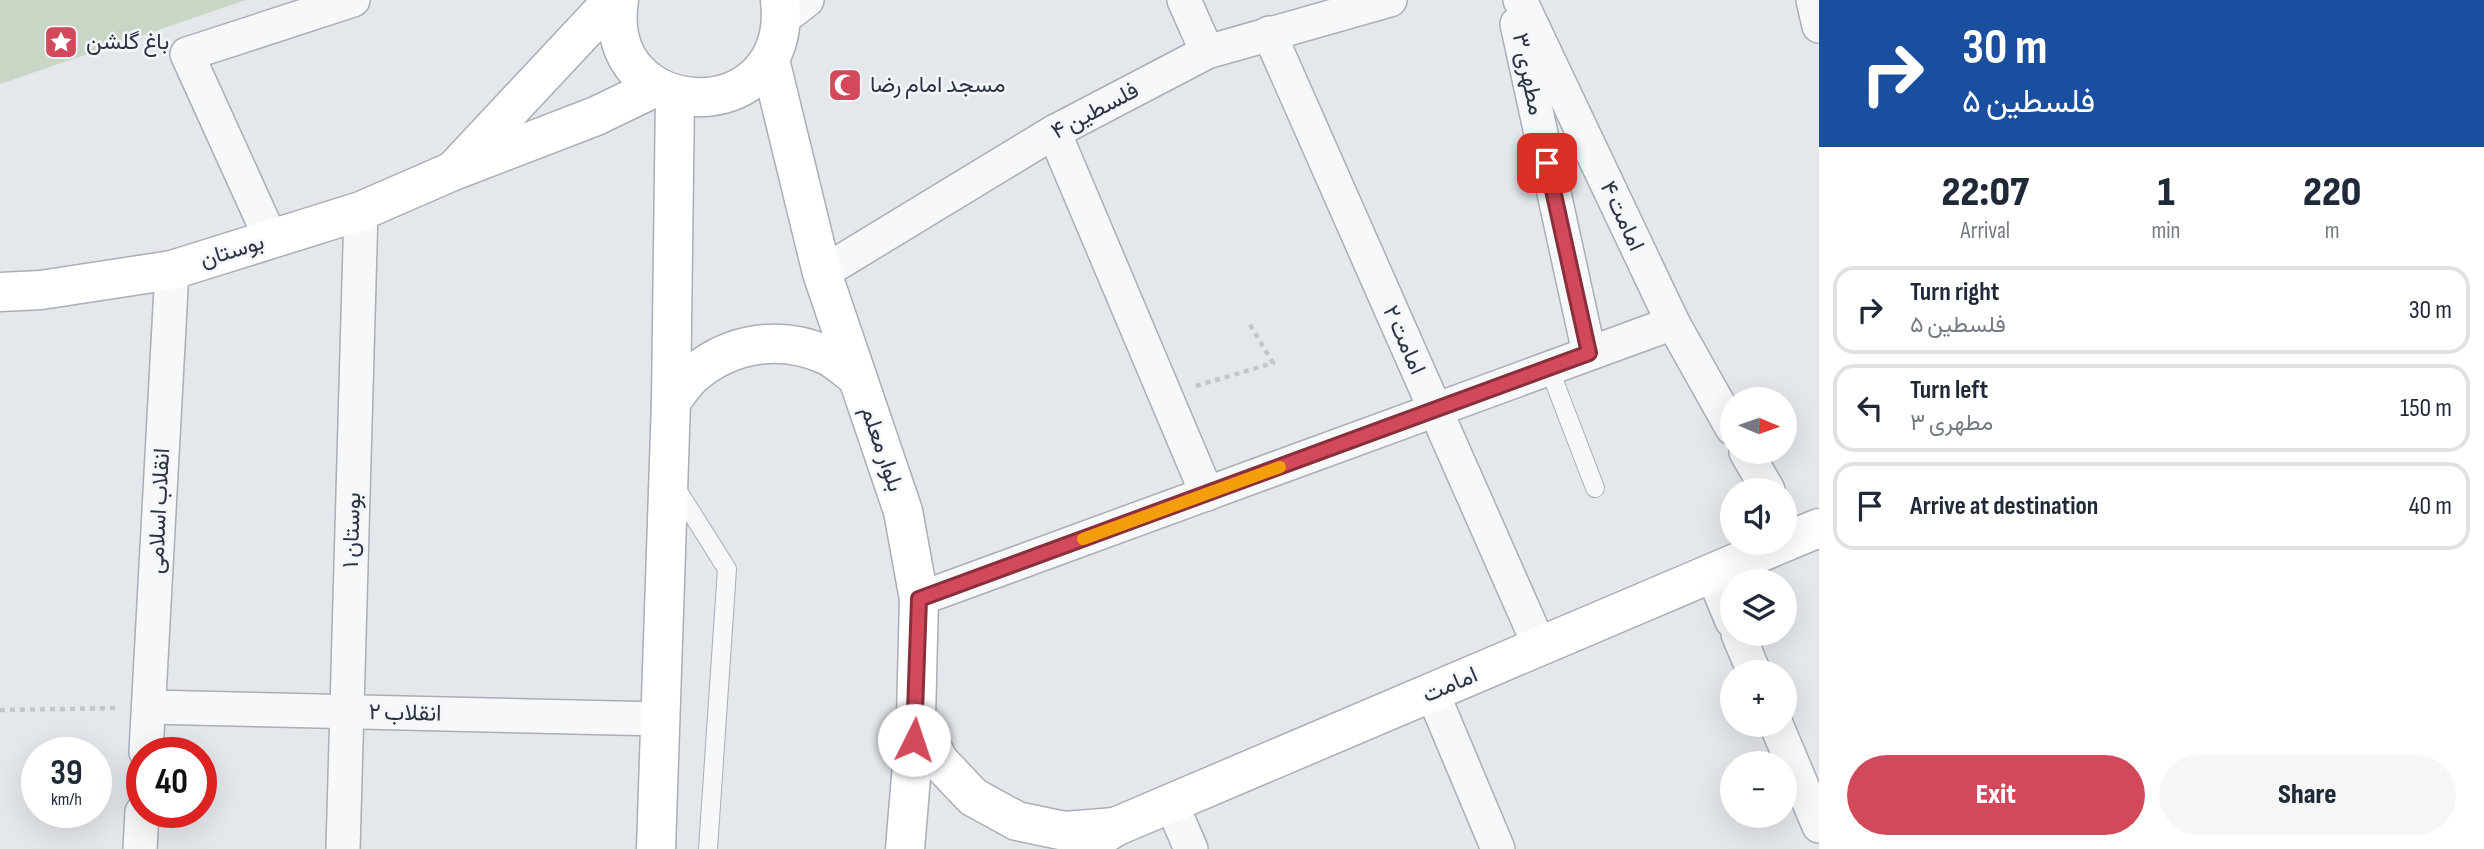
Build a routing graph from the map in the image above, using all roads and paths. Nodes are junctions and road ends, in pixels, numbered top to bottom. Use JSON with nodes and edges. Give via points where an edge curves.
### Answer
{"nodes":[{"id":1,"x":353,"y":0,"type":"edge"},
{"id":2,"x":613,"y":0,"type":"edge"},
{"id":3,"x":619,"y":0,"type":"edge"},
{"id":4,"x":1184,"y":0,"type":"edge"},
{"id":5,"x":1391,"y":0,"type":"edge"},
{"id":6,"x":1512,"y":0,"type":"edge"},
{"id":7,"x":1520,"y":0,"type":"edge"},
{"id":8,"x":1813,"y":0,"type":"edge"},
{"id":9,"x":790,"y":6,"type":"edge"},
{"id":10,"x":1819,"y":26,"type":"edge"},
{"id":11,"x":1269,"y":33,"type":"junction"},
{"id":12,"x":1207,"y":52,"type":"junction"},
{"id":13,"x":770,"y":60,"type":"junction"},
{"id":14,"x":666,"y":91,"type":"junction"},
{"id":15,"x":1054,"y":132,"type":"junction"},
{"id":16,"x":453,"y":171,"type":"junction"},
{"id":17,"x":361,"y":211,"type":"junction"},
{"id":18,"x":271,"y":239,"type":"junction"},
{"id":19,"x":172,"y":270,"type":"junction"},
{"id":20,"x":822,"y":273,"type":"junction"},
{"id":21,"x":0,"y":292,"type":"edge"},
{"id":22,"x":1249,"y":323,"type":"dead end"},
{"id":23,"x":1673,"y":323,"type":"junction"},
{"id":24,"x":1589,"y":353,"type":"junction"},
{"id":25,"x":1549,"y":368,"type":"junction"},
{"id":26,"x":857,"y":377,"type":"junction"},
{"id":27,"x":1165,"y":395,"type":"junction"},
{"id":28,"x":671,"y":402,"type":"junction"},
{"id":29,"x":1720,"y":407,"type":"edge"},
{"id":30,"x":1435,"y":410,"type":"junction"},
{"id":31,"x":668,"y":476,"type":"junction"},
{"id":32,"x":1595,"y":488,"type":"dead end"},
{"id":33,"x":1206,"y":494,"type":"junction"},
{"id":34,"x":1750,"y":555,"type":"edge"},
{"id":35,"x":1712,"y":573,"type":"junction"},
{"id":36,"x":1720,"y":592,"type":"edge"},
{"id":37,"x":919,"y":599,"type":"junction"},
{"id":38,"x":1539,"y":647,"type":"junction"},
{"id":39,"x":1432,"y":692,"type":"junction"},
{"id":40,"x":149,"y":707,"type":"junction"},
{"id":41,"x":0,"y":710,"type":"edge"},
{"id":42,"x":347,"y":712,"type":"junction"},
{"id":43,"x":916,"y":717,"type":"junction"},
{"id":44,"x":660,"y":719,"type":"junction"},
{"id":45,"x":147,"y":737,"type":"edge"},
{"id":46,"x":1781,"y":737,"type":"edge"},
{"id":47,"x":1171,"y":803,"type":"junction"},
{"id":48,"x":1819,"y":826,"type":"edge"},
{"id":49,"x":1115,"y":827,"type":"junction"},
{"id":50,"x":141,"y":828,"type":"edge"},
{"id":51,"x":140,"y":849,"type":"edge"},
{"id":52,"x":343,"y":849,"type":"edge"},
{"id":53,"x":656,"y":849,"type":"edge"},
{"id":54,"x":708,"y":849,"type":"edge"},
{"id":55,"x":905,"y":849,"type":"edge"},
{"id":56,"x":1080,"y":849,"type":"edge"},
{"id":57,"x":1191,"y":849,"type":"edge"},
{"id":58,"x":1497,"y":849,"type":"edge"}],
"edges":[{"from":1,"to":18,"type":"street","via":[[187,54]]},
{"from":2,"to":16,"type":"street"},
{"from":3,"to":14,"type":"street","via":[[619,35],[626,55],[639,73]]},
{"from":4,"to":12,"type":"street"},
{"from":5,"to":11,"type":"street","name":"فلسطین ۴"},
{"from":6,"to":24,"type":"street","name":"مطهری ۳"},
{"from":7,"to":23,"type":"street","name":"امامت ۴"},
{"from":8,"to":10,"type":"street"},
{"from":9,"to":13,"type":"street"},
{"from":11,"to":12,"type":"street","name":"فلسطین ۴"},
{"from":11,"to":30,"type":"street","name":"امامت ۲"},
{"from":12,"to":15,"type":"street","name":"فلسطین ۴"},
{"from":13,"to":14,"type":"street","via":[[756,77],[719,97],[697,99]]},
{"from":13,"to":20,"type":"street","name":"بلوار معلم"},
{"from":14,"to":16,"type":"street","name":"بوستان"},
{"from":14,"to":28,"type":"street"},
{"from":15,"to":20,"type":"street","name":"فلسطین ۴"},
{"from":15,"to":27,"type":"street"},
{"from":16,"to":17,"type":"street","name":"بوستان"},
{"from":17,"to":18,"type":"street","name":"بوستان"},
{"from":17,"to":42,"type":"street","name":"بوستان ۱"},
{"from":18,"to":19,"type":"street","name":"بوستان"},
{"from":19,"to":21,"type":"street","name":"بوستان"},
{"from":19,"to":40,"type":"street","name":"انقلاب اسلامی"},
{"from":20,"to":26,"type":"street","name":"بلوار معلم"},
{"from":22,"to":27,"type":"path","via":[[1273,363]]},
{"from":23,"to":24,"type":"street"},
{"from":23,"to":29,"type":"street","name":"امامت ۴"},
{"from":24,"to":25,"type":"street"},
{"from":25,"to":30,"type":"street"},
{"from":25,"to":32,"type":"lane"},
{"from":26,"to":28,"type":"street","via":[[828,355],[793,344],[758,344],[723,354],[693,374]]},
{"from":26,"to":37,"type":"street","name":"بلوار معلم","via":[[903,511]]},
{"from":27,"to":33,"type":"street"},
{"from":28,"to":31,"type":"street"},
{"from":30,"to":33,"type":"street"},
{"from":30,"to":38,"type":"street","name":"امامت ۲"},
{"from":31,"to":44,"type":"street"},
{"from":31,"to":54,"type":"lane","via":[[727,569]]},
{"from":33,"to":37,"type":"street"},
{"from":34,"to":35,"type":"street","name":"امامت"},
{"from":35,"to":36,"type":"street"},
{"from":35,"to":38,"type":"street","name":"امامت"},
{"from":37,"to":43,"type":"street","name":"بلوار معلم"},
{"from":38,"to":39,"type":"street","name":"امامت"},
{"from":39,"to":47,"type":"street","name":"امامت"},
{"from":39,"to":58,"type":"street"},
{"from":40,"to":41,"type":"path"},
{"from":40,"to":42,"type":"street","name":"انقلاب ۲"},
{"from":40,"to":45,"type":"street","name":"انقلاب اسلامی"},
{"from":42,"to":44,"type":"street","name":"انقلاب ۲"},
{"from":42,"to":52,"type":"street","name":"بوستان ۱"},
{"from":43,"to":49,"type":"street","via":[[939,761],[973,797],[1017,821],[1066,831]]},
{"from":43,"to":55,"type":"street","name":"بلوار معلم"},
{"from":44,"to":53,"type":"street"},
{"from":46,"to":48,"type":"street"},
{"from":47,"to":49,"type":"street","name":"امامت"},
{"from":47,"to":57,"type":"street"},
{"from":49,"to":56,"type":"street"},
{"from":50,"to":51,"type":"street"}]}
